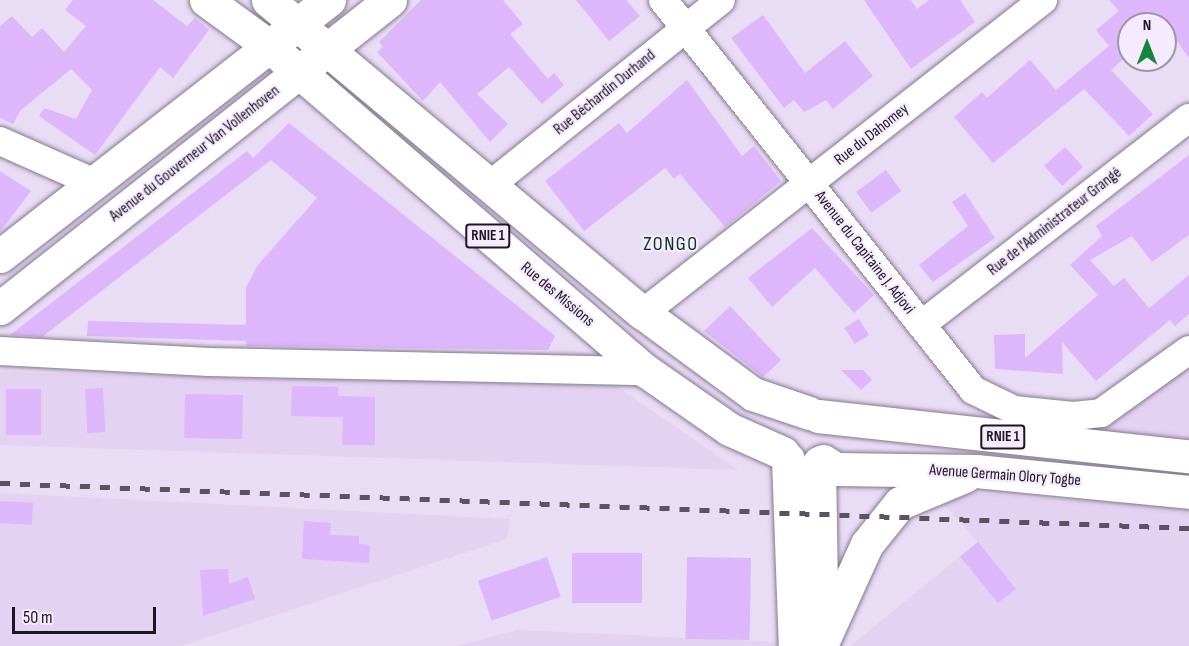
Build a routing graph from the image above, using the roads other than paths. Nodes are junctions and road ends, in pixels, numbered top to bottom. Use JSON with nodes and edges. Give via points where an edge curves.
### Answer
{"nodes":[{"id":1,"x":206,"y":0,"type":"edge"},
{"id":2,"x":268,"y":0,"type":"edge"},
{"id":3,"x":329,"y":0,"type":"edge"},
{"id":4,"x":390,"y":0,"type":"edge"},
{"id":5,"x":663,"y":0,"type":"edge"},
{"id":6,"x":721,"y":0,"type":"edge"},
{"id":7,"x":1043,"y":0,"type":"edge"},
{"id":8,"x":297,"y":25,"type":"junction"},
{"id":9,"x":685,"y":28,"type":"junction"},
{"id":10,"x":269,"y":46,"type":"junction"},
{"id":11,"x":327,"y":51,"type":"junction"},
{"id":12,"x":297,"y":74,"type":"junction"},
{"id":13,"x":1189,"y":118,"type":"edge"},
{"id":14,"x":0,"y":141,"type":"edge"},
{"id":15,"x":95,"y":183,"type":"junction"},
{"id":16,"x":809,"y":184,"type":"junction"},
{"id":17,"x":489,"y":186,"type":"junction"},
{"id":18,"x":0,"y":256,"type":"edge"},
{"id":19,"x":0,"y":308,"type":"edge"},
{"id":20,"x":643,"y":313,"type":"junction"},
{"id":21,"x":921,"y":325,"type":"junction"},
{"id":22,"x":1189,"y":350,"type":"edge"},
{"id":23,"x":0,"y":351,"type":"edge"},
{"id":24,"x":646,"y":371,"type":"junction"},
{"id":25,"x":814,"y":415,"type":"junction"},
{"id":26,"x":1189,"y":456,"type":"edge"},
{"id":27,"x":803,"y":459,"type":"junction"},
{"id":28,"x":976,"y":471,"type":"junction"},
{"id":29,"x":1189,"y":492,"type":"edge"},
{"id":30,"x":813,"y":645,"type":"edge"}],
"edges":[{"from":1,"to":10,"type":"main road","name":"Rue des Missions","number":"RNIE 1"},
{"from":2,"to":8,"type":"main road","number":"RNIE 1"},
{"from":3,"to":8,"type":"main road"},
{"from":4,"to":11,"type":"main road","name":"Avenue du Gouverneur Van Vollenhoven"},
{"from":5,"to":9,"type":"street","name":"Avenue du Capitaine J. Adjovi"},
{"from":6,"to":9,"type":"street","name":"Rue Béchardin Durhand"},
{"from":7,"to":16,"type":"street","name":"Rue du Dahomey"},
{"from":8,"to":10,"type":"main road"},
{"from":8,"to":11,"type":"main road","number":"RNIE 1"},
{"from":9,"to":16,"type":"street","name":"Avenue du Capitaine J. Adjovi"},
{"from":9,"to":17,"type":"street","name":"Rue Béchardin Durhand"},
{"from":10,"to":12,"type":"main road","name":"Rue des Missions","number":"RNIE 1"},
{"from":10,"to":15,"type":"main road"},
{"from":11,"to":12,"type":"main road","name":"Avenue du Gouverneur Van Vollenhoven"},
{"from":11,"to":17,"type":"main road","number":"RNIE 1"},
{"from":12,"to":19,"type":"main road","name":"Avenue du Gouverneur Van Vollenhoven"},
{"from":12,"to":24,"type":"main road","name":"Rue des Missions","number":"RNIE 1"},
{"from":13,"to":21,"type":"street","name":"Rue de l'Administrateur Grangé"},
{"from":14,"to":15,"type":"street"},
{"from":15,"to":18,"type":"main road"},
{"from":16,"to":20,"type":"street","name":"Rue du Dahomey"},
{"from":16,"to":21,"type":"street","name":"Avenue du Capitaine J. Adjovi"},
{"from":17,"to":20,"type":"main road","number":"RNIE 1"},
{"from":20,"to":25,"type":"main road","number":"RNIE 1","via":[[753,394]]},
{"from":21,"to":22,"type":"street","name":"Avenue du Capitaine J. Adjovi","via":[[973,390],[991,401],[1073,416],[1114,406]]},
{"from":23,"to":24,"type":"street","via":[[209,362]]},
{"from":24,"to":27,"type":"main road","name":"Rue des Missions","number":"RNIE 1","via":[[729,429]]},
{"from":25,"to":26,"type":"main road","number":"RNIE 1"},
{"from":25,"to":27,"type":"main road","via":[[833,435]]},
{"from":25,"to":27,"type":"main road","via":[[786,422],[780,437]]},
{"from":27,"to":28,"type":"main road","name":"Avenue Germain Olory Togbe","number":"RNIE 1","via":[[844,470]]},
{"from":27,"to":30,"type":"main road"},
{"from":28,"to":29,"type":"main road","name":"Avenue Germain Olory Togbe","number":"RNIE 1"},
{"from":28,"to":30,"type":"main road","via":[[900,503],[867,544]]}]}
